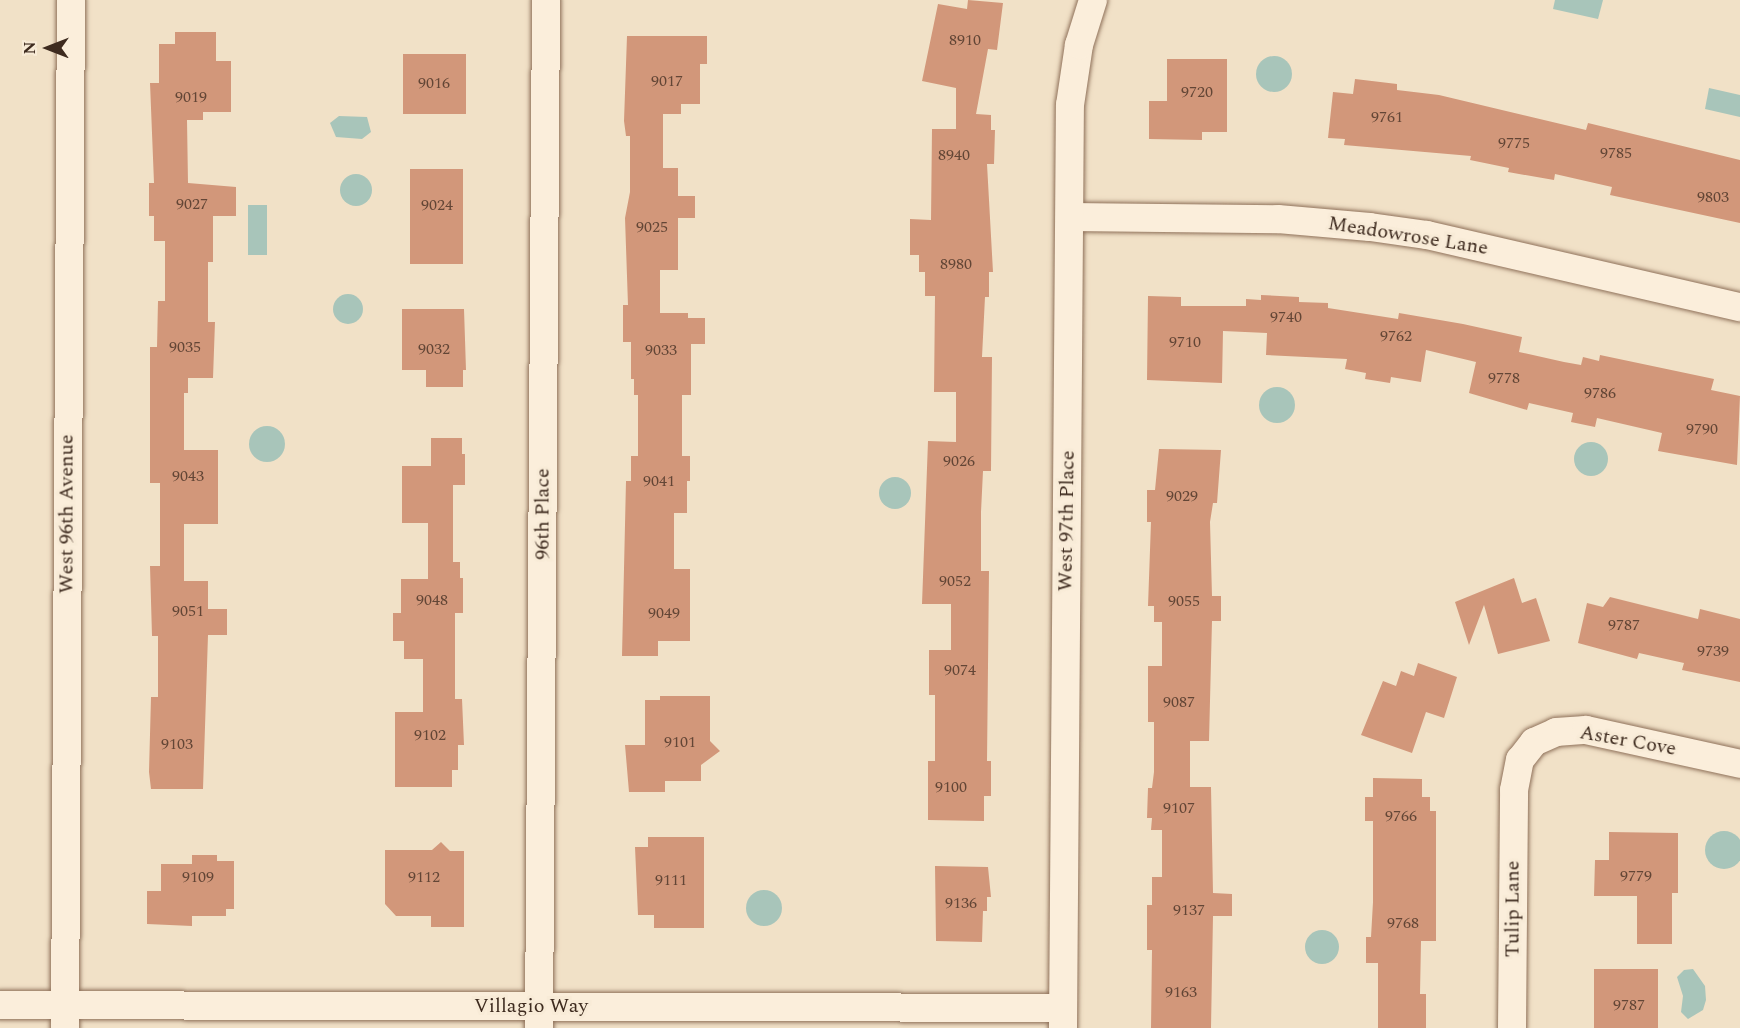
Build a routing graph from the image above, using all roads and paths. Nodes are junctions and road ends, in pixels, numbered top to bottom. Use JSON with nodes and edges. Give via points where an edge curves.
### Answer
{"nodes":[{"id":1,"x":70,"y":0,"type":"edge"},
{"id":2,"x":546,"y":0,"type":"edge"},
{"id":3,"x":1090,"y":8,"type":"edge"},
{"id":4,"x":1070,"y":217,"type":"junction"},
{"id":5,"x":1740,"y":307,"type":"edge"},
{"id":6,"x":1740,"y":764,"type":"edge"},
{"id":7,"x":1514,"y":790,"type":"joint"},
{"id":8,"x":0,"y":1005,"type":"edge"},
{"id":9,"x":65,"y":1017,"type":"edge"},
{"id":10,"x":539,"y":1017,"type":"edge"},
{"id":11,"x":1063,"y":1018,"type":"edge"},
{"id":12,"x":1512,"y":1028,"type":"edge"}],
"edges":[{"from":1,"to":9,"type":"street","name":"West 96th Avenue"},
{"from":2,"to":10,"type":"street","name":"96th Place"},
{"from":3,"to":4,"type":"street","name":"West 97th Place","via":[[1070,105]]},
{"from":4,"to":5,"type":"street","name":"Meadowrose Lane","via":[[1278,219],[1370,227],[1427,235]]},
{"from":4,"to":11,"type":"street","name":"West 97th Place"},
{"from":6,"to":7,"type":"street","name":"Aster Cove","via":[[1586,730],[1556,732],[1534,742],[1520,759]]},
{"from":7,"to":12,"type":"street","name":"Tulip Lane"},
{"from":8,"to":9,"type":"street","name":"Villagio Way"},
{"from":9,"to":10,"type":"street","name":"Villagio Way"},
{"from":10,"to":11,"type":"street","name":"Villagio Way"}]}
